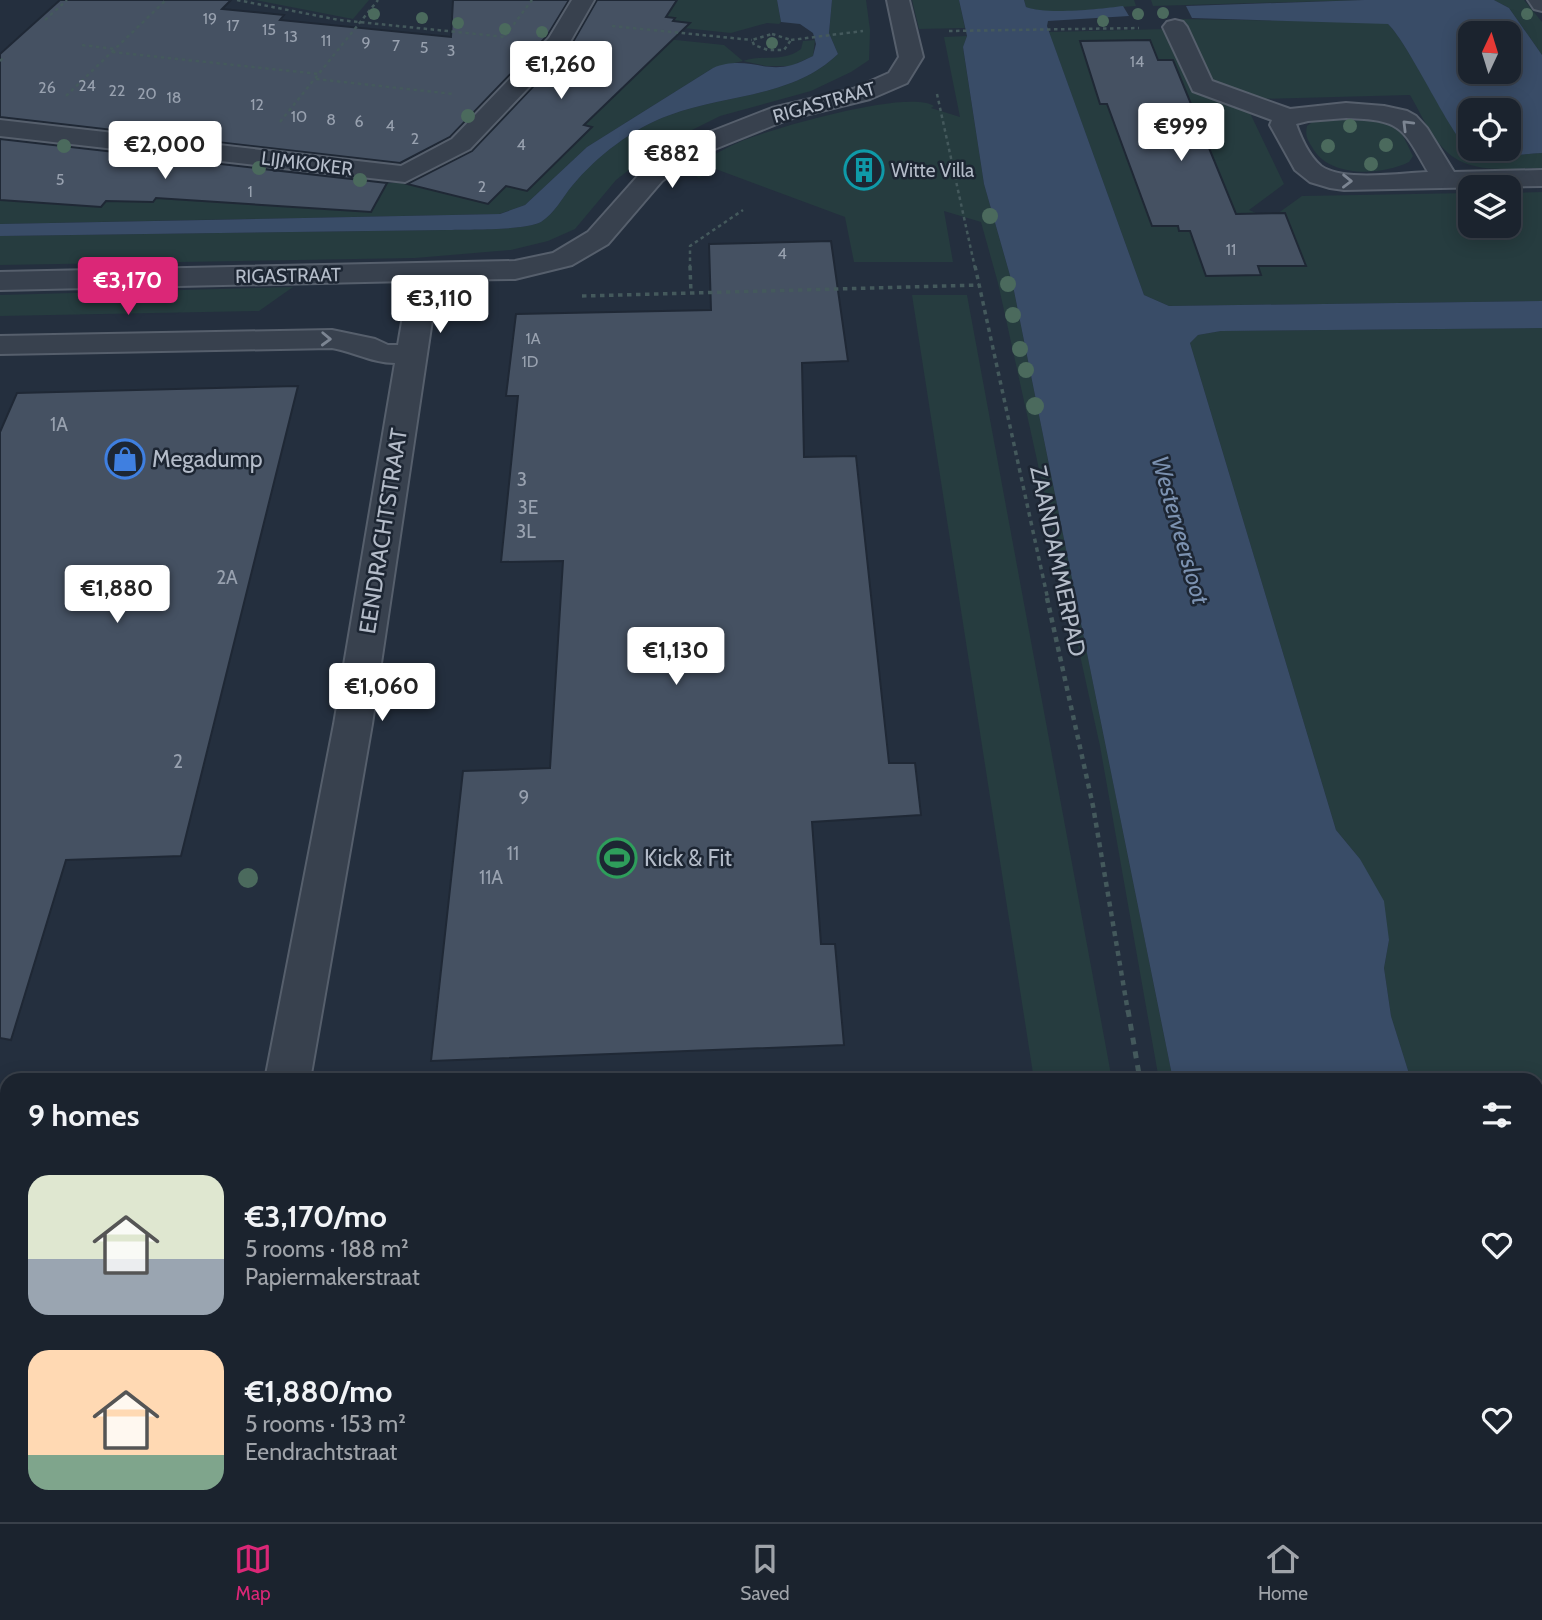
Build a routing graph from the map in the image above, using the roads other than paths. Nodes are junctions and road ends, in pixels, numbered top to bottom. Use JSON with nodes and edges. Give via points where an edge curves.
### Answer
{"nodes":[{"id":1,"x":898,"y":0,"type":"edge"},
{"id":2,"x":572,"y":21,"type":"edge"},
{"id":3,"x":1175,"y":27,"type":"road end"},
{"id":4,"x":1288,"y":117,"type":"junction"},
{"id":5,"x":0,"y":128,"type":"edge"},
{"id":6,"x":1542,"y":178,"type":"edge"},
{"id":7,"x":1446,"y":180,"type":"junction"},
{"id":8,"x":425,"y":271,"type":"junction"},
{"id":9,"x":0,"y":281,"type":"edge"},
{"id":10,"x":0,"y":345,"type":"edge"},
{"id":11,"x":411,"y":354,"type":"junction"},
{"id":12,"x":288,"y":1073,"type":"edge"}],
"edges":[{"from":1,"to":8,"type":"street","name":"RIGASTRAAT","via":[[911,57],[898,78],[861,94],[781,113],[681,153],[653,175],[598,238],[562,259],[515,270]]},
{"from":2,"to":5,"type":"street","name":"LIJMKOKER","via":[[461,144],[405,174]]},
{"from":3,"to":4,"type":"street","via":[[1202,86]]},
{"from":7,"to":4,"type":"street","one_way":true,"via":[[1403,118],[1380,112]]},
{"from":4,"to":7,"type":"street","one_way":true,"via":[[1283,125],[1304,167],[1320,177],[1344,182]]},
{"from":6,"to":7,"type":"street"},
{"from":8,"to":9,"type":"street","name":"RIGASTRAAT"},
{"from":8,"to":11,"type":"street","name":"EENDRACHTSTRAAT"},
{"from":10,"to":11,"type":"street","one_way":true,"via":[[258,339],[348,341],[383,354]]},
{"from":11,"to":12,"type":"street","name":"EENDRACHTSTRAAT","via":[[352,724]]}]}
